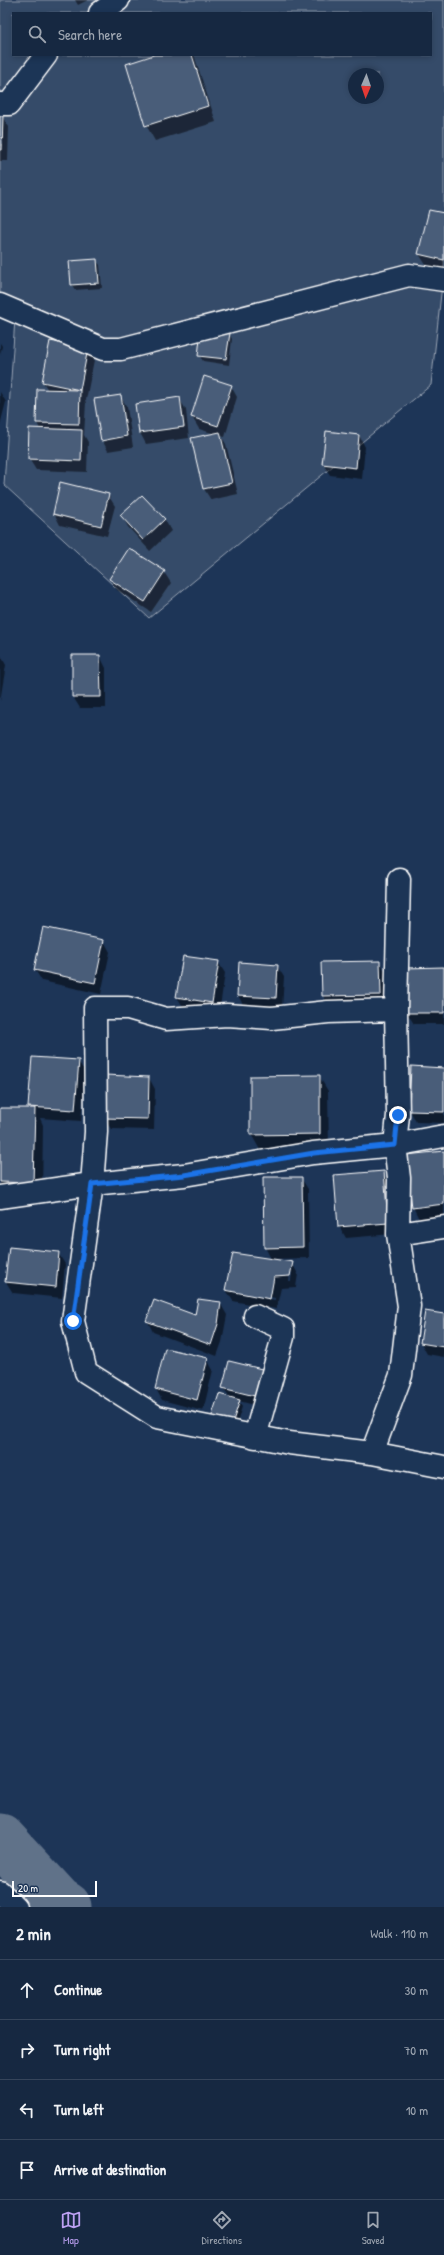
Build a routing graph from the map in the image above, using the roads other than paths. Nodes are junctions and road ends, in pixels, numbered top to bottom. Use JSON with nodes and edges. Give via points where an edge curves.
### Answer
{"nodes":[{"id":1,"x":118,"y":0,"type":"edge"},
{"id":2,"x":101,"y":12,"type":"edge"},
{"id":3,"x":45,"y":56,"type":"edge"},
{"id":4,"x":0,"y":104,"type":"edge"},
{"id":5,"x":444,"y":280,"type":"edge"},
{"id":6,"x":0,"y":305,"type":"edge"},
{"id":7,"x":399,"y":879,"type":"dead end"},
{"id":8,"x":396,"y":1010,"type":"junction"},
{"id":9,"x":444,"y":1136,"type":"edge"},
{"id":10,"x":395,"y":1145,"type":"junction"},
{"id":11,"x":92,"y":1184,"type":"junction"},
{"id":12,"x":0,"y":1197,"type":"edge"},
{"id":13,"x":444,"y":1227,"type":"edge"},
{"id":14,"x":398,"y":1234,"type":"junction"},
{"id":15,"x":255,"y":1316,"type":"dead end"},
{"id":16,"x":256,"y":1437,"type":"junction"},
{"id":17,"x":372,"y":1453,"type":"junction"},
{"id":18,"x":444,"y":1467,"type":"edge"},
{"id":19,"x":0,"y":1892,"type":"edge"},
{"id":20,"x":15,"y":1907,"type":"edge"}],
"edges":[{"from":1,"to":2,"type":"street"},
{"from":3,"to":4,"type":"street","via":[[9,104]]},
{"from":5,"to":6,"type":"street","via":[[409,275],[121,349],[103,349]]},
{"from":7,"to":8,"type":"street"},
{"from":8,"to":10,"type":"street","via":[[398,1115]]},
{"from":8,"to":11,"type":"street","via":[[328,1012],[272,1018],[227,1015],[166,1019],[128,1008],[95,1008],[96,1132]]},
{"from":9,"to":10,"type":"street"},
{"from":10,"to":11,"type":"street","via":[[314,1153],[184,1175]]},
{"from":10,"to":14,"type":"street","via":[[399,1178]]},
{"from":11,"to":12,"type":"street"},
{"from":11,"to":16,"type":"street","via":[[73,1321],[86,1372],[157,1417]]},
{"from":13,"to":14,"type":"street"},
{"from":14,"to":17,"type":"street","via":[[408,1306],[401,1374]]},
{"from":15,"to":16,"type":"street","via":[[283,1329]]},
{"from":16,"to":17,"type":"street","via":[[289,1444]]},
{"from":17,"to":18,"type":"street"},
{"from":19,"to":20,"type":"street"}]}
